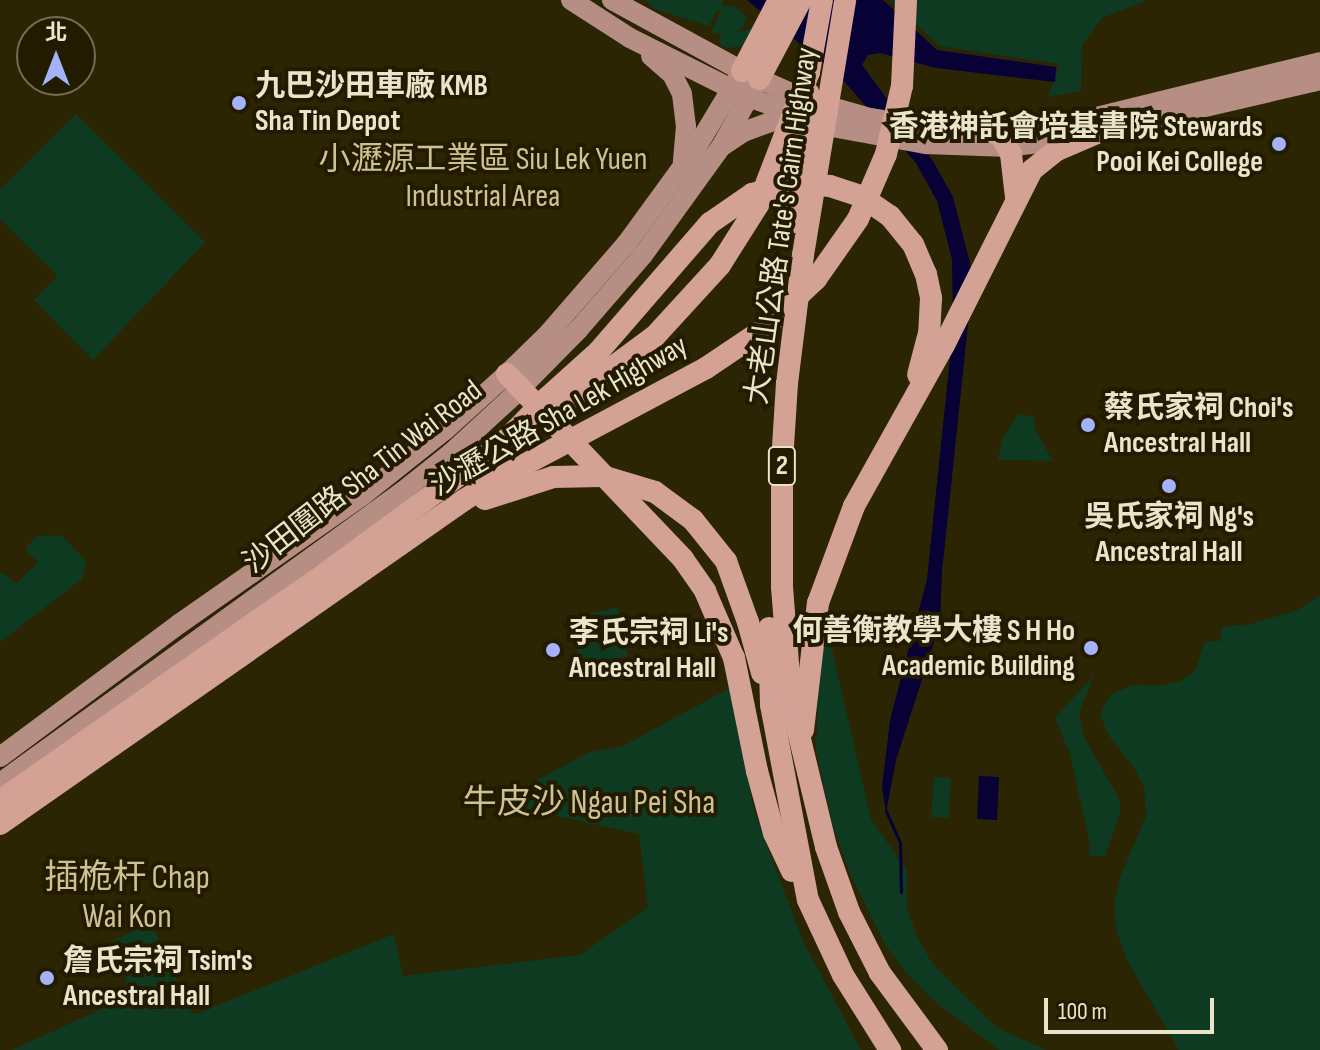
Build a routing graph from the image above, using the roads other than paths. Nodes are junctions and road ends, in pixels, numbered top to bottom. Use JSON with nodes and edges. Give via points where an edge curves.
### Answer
{"nodes":[{"id":1,"x":571,"y":0,"type":"edge"},
{"id":2,"x":612,"y":0,"type":"edge"},
{"id":3,"x":779,"y":0,"type":"edge"},
{"id":4,"x":801,"y":0,"type":"edge"},
{"id":5,"x":822,"y":0,"type":"edge"},
{"id":6,"x":845,"y":0,"type":"edge"},
{"id":7,"x":906,"y":0,"type":"edge"},
{"id":8,"x":630,"y":38,"type":"junction"},
{"id":9,"x":767,"y":44,"type":"junction"},
{"id":10,"x":1320,"y":62,"type":"edge"},
{"id":11,"x":809,"y":72,"type":"junction"},
{"id":12,"x":1320,"y":80,"type":"edge"},
{"id":13,"x":745,"y":84,"type":"junction"},
{"id":14,"x":793,"y":114,"type":"junction"},
{"id":15,"x":849,"y":120,"type":"junction"},
{"id":16,"x":1097,"y":133,"type":"junction"},
{"id":17,"x":977,"y":135,"type":"junction"},
{"id":18,"x":721,"y":147,"type":"junction"},
{"id":19,"x":1008,"y":147,"type":"junction"},
{"id":20,"x":683,"y":163,"type":"junction"},
{"id":21,"x":1016,"y":203,"type":"junction"},
{"id":22,"x":514,"y":381,"type":"junction"},
{"id":23,"x":907,"y":407,"type":"junction"},
{"id":24,"x":502,"y":444,"type":"junction"},
{"id":25,"x":433,"y":523,"type":"junction"},
{"id":26,"x":774,"y":689,"type":"junction"},
{"id":27,"x":801,"y":739,"type":"junction"},
{"id":28,"x":0,"y":757,"type":"edge"},
{"id":29,"x":0,"y":783,"type":"edge"},
{"id":30,"x":0,"y":801,"type":"edge"},
{"id":31,"x":0,"y":824,"type":"edge"},
{"id":32,"x":808,"y":900,"type":"junction"},
{"id":33,"x":890,"y":1050,"type":"edge"},
{"id":34,"x":937,"y":1050,"type":"edge"}],
"edges":[{"from":1,"to":8,"type":"main road"},
{"from":2,"to":13,"type":"main road"},
{"from":3,"to":9,"type":"highway"},
{"from":4,"to":9,"type":"highway"},
{"from":5,"to":11,"type":"highway","name":"大老山公路 Tate's Cairn Highway","number":"2"},
{"from":6,"to":26,"type":"highway","name":"大老山公路 Tate's Cairn Highway","number":"2","bridge":true,"via":[[787,383]]},
{"from":7,"to":25,"type":"highway","name":"沙瀝公路 Sha Lek Highway","bridge":true,"via":[[902,86],[886,154],[858,219],[805,292],[761,331],[706,368],[526,463]]},
{"from":8,"to":13,"type":"main road"},
{"from":8,"to":20,"type":"main road","via":[[672,74],[682,94]]},
{"from":9,"to":13,"type":"highway"},
{"from":10,"to":17,"type":"main road","via":[[1096,119]]},
{"from":11,"to":24,"type":"highway","name":"沙瀝公路 Sha Lek Highway","bridge":true,"via":[[758,205],[710,277],[632,356]]},
{"from":11,"to":26,"type":"highway","name":"大老山公路 Tate's Cairn Highway","number":"2","bridge":true,"via":[[771,409],[766,547]]},
{"from":12,"to":16,"type":"main road"},
{"from":13,"to":14,"type":"main road"},
{"from":13,"to":15,"type":"main road","via":[[804,99]]},
{"from":13,"to":18,"type":"main road","name":"沙田圍路 Sha Tin Wai Road"},
{"from":13,"to":20,"type":"main road","name":"沙田圍路 Sha Tin Wai Road"},
{"from":14,"to":15,"type":"main road"},
{"from":14,"to":18,"type":"main road","via":[[743,132]]},
{"from":15,"to":17,"type":"main road"},
{"from":16,"to":19,"type":"main road"},
{"from":16,"to":21,"type":"highway","via":[[1042,161]]},
{"from":17,"to":19,"type":"highway","via":[[1002,137]]},
{"from":18,"to":22,"type":"main road","name":"沙田圍路 Sha Tin Wai Road","via":[[643,255],[578,330]]},
{"from":19,"to":21,"type":"highway"},
{"from":20,"to":22,"type":"main road","name":"沙田圍路 Sha Tin Wai Road"},
{"from":21,"to":23,"type":"highway"},
{"from":22,"to":28,"type":"main road","name":"沙田圍路 Sha Tin Wai Road"},
{"from":22,"to":29,"type":"main road","name":"沙田圍路 Sha Tin Wai Road","via":[[451,453],[402,492]]},
{"from":22,"to":32,"type":"highway","via":[[683,559],[705,591],[720,621],[743,699],[774,833]]},
{"from":23,"to":24,"type":"highway","bridge":true,"via":[[931,310],[923,264],[899,225],[881,208],[853,192],[796,183],[752,194],[710,223],[599,351]]},
{"from":23,"to":27,"type":"highway","via":[[854,506],[827,573],[808,663]]},
{"from":24,"to":30,"type":"highway","name":"沙瀝公路 Sha Lek Highway"},
{"from":25,"to":26,"type":"highway","bridge":true,"via":[[500,493],[553,477],[602,476],[655,492],[693,520],[726,561]]},
{"from":25,"to":31,"type":"highway","name":"沙瀝公路 Sha Lek Highway"},
{"from":26,"to":27,"type":"highway","name":"大老山公路 Tate's Cairn Highway","number":"2"},
{"from":26,"to":32,"type":"highway","name":"大老山公路 Tate's Cairn Highway","number":"2"},
{"from":27,"to":34,"type":"highway","name":"大老山公路 Tate's Cairn Highway","number":"2","via":[[818,818],[849,912],[880,973]]},
{"from":32,"to":33,"type":"highway","name":"大老山公路 Tate's Cairn Highway","number":"2","via":[[843,975]]}]}
